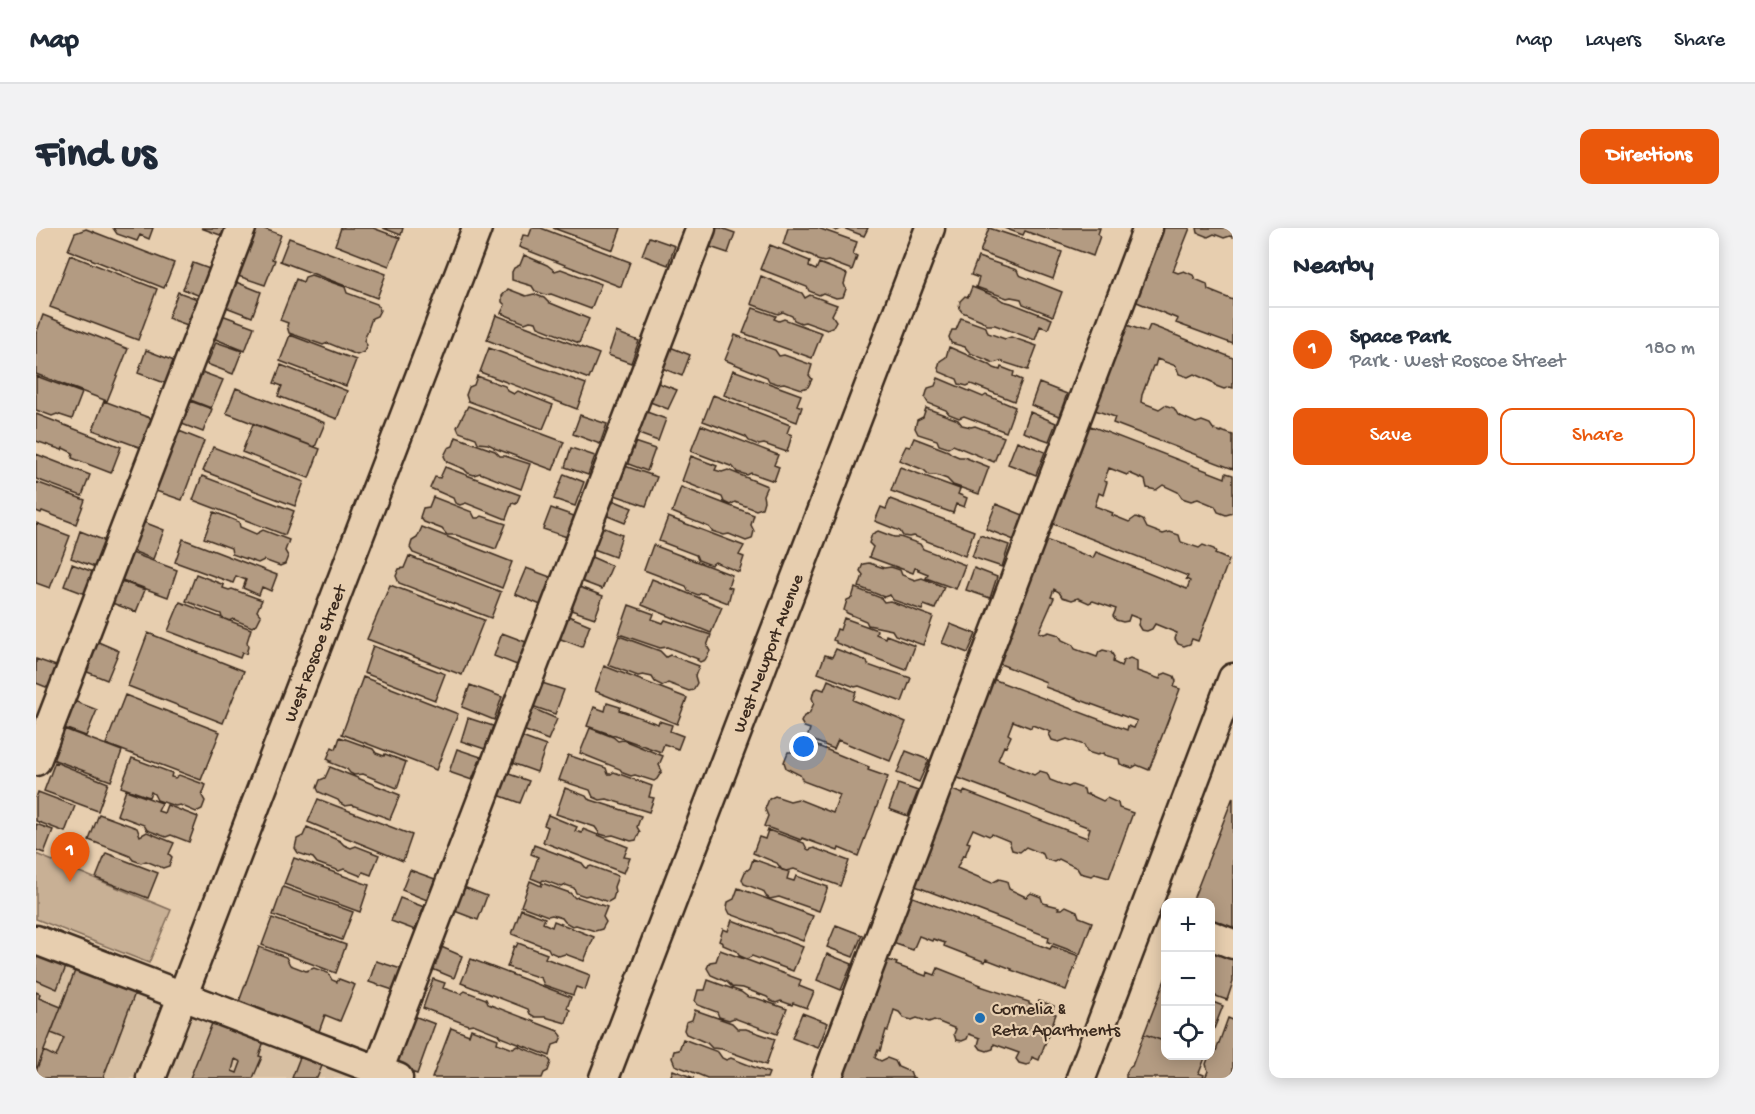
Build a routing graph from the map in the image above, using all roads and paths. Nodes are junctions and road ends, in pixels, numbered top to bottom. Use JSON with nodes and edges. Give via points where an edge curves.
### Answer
{"nodes":[{"id":1,"x":241,"y":228,"type":"edge"},
{"id":2,"x":477,"y":228,"type":"edge"},
{"id":3,"x":701,"y":228,"type":"edge"},
{"id":4,"x":930,"y":228,"type":"edge"},
{"id":5,"x":1148,"y":228,"type":"edge"},
{"id":6,"x":1233,"y":678,"type":"edge"},
{"id":7,"x":1226,"y":719,"type":"edge"},
{"id":8,"x":36,"y":761,"type":"edge"},
{"id":9,"x":1155,"y":914,"type":"edge"},
{"id":10,"x":1215,"y":937,"type":"edge"},
{"id":11,"x":36,"y":940,"type":"edge"},
{"id":12,"x":1233,"y":944,"type":"edge"},
{"id":13,"x":183,"y":996,"type":"junction"},
{"id":14,"x":388,"y":1074,"type":"edge"},
{"id":15,"x":151,"y":1078,"type":"edge"},
{"id":16,"x":604,"y":1078,"type":"edge"},
{"id":17,"x":827,"y":1078,"type":"edge"},
{"id":18,"x":1081,"y":1078,"type":"edge"}],
"edges":[{"from":1,"to":8,"type":"street"},
{"from":2,"to":13,"type":"street","name":"West Roscoe Street"},
{"from":3,"to":14,"type":"street"},
{"from":4,"to":16,"type":"street","name":"West Newport Avenue"},
{"from":5,"to":17,"type":"street"},
{"from":6,"to":7,"type":"street"},
{"from":7,"to":9,"type":"street"},
{"from":9,"to":18,"type":"street"},
{"from":10,"to":12,"type":"street"},
{"from":11,"to":13,"type":"street"},
{"from":13,"to":14,"type":"street"},
{"from":13,"to":15,"type":"street","name":"West Roscoe Street"}]}
